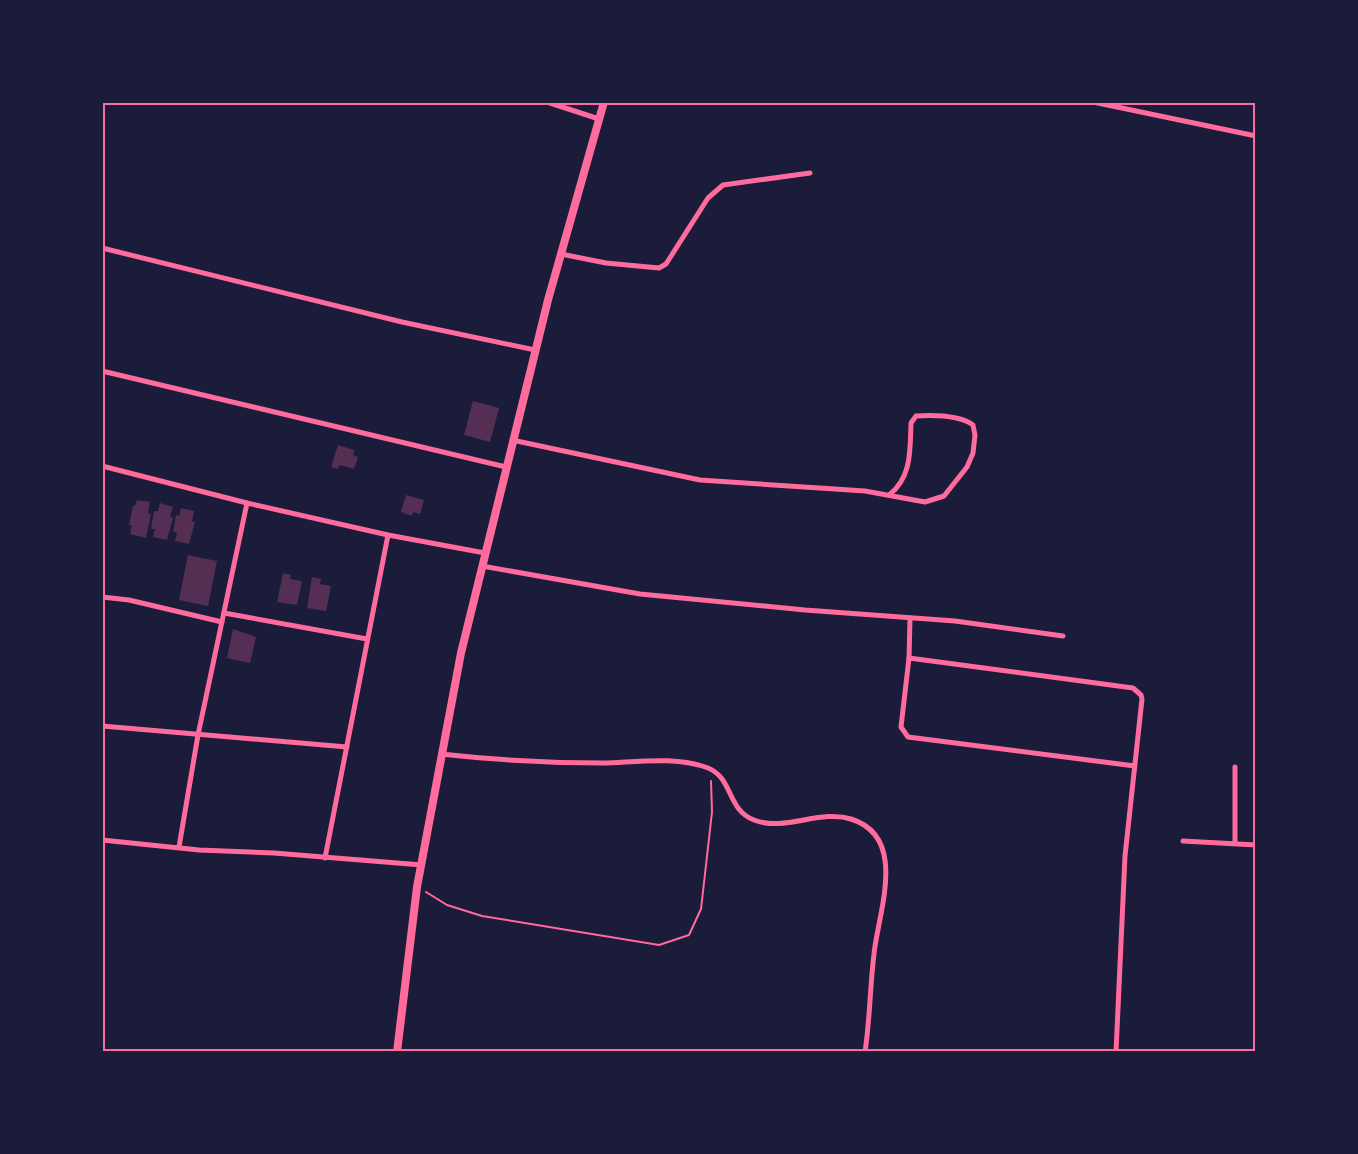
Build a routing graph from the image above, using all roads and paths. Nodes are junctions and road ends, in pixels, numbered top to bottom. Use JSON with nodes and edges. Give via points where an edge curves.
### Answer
{"nodes":[{"id":1,"x":547,"y":102,"type":"edge"},
{"id":2,"x":604,"y":102,"type":"edge"},
{"id":3,"x":1093,"y":102,"type":"edge"},
{"id":4,"x":599,"y":119,"type":"junction"},
{"id":5,"x":1256,"y":136,"type":"edge"},
{"id":6,"x":810,"y":172,"type":"dead end"},
{"id":7,"x":102,"y":248,"type":"edge"},
{"id":8,"x":561,"y":254,"type":"junction"},
{"id":9,"x":536,"y":350,"type":"junction"},
{"id":10,"x":102,"y":371,"type":"edge"},
{"id":11,"x":512,"y":440,"type":"junction"},
{"id":12,"x":102,"y":466,"type":"edge"},
{"id":13,"x":506,"y":467,"type":"junction"},
{"id":14,"x":889,"y":495,"type":"junction"},
{"id":15,"x":247,"y":503,"type":"junction"},
{"id":16,"x":388,"y":535,"type":"junction"},
{"id":17,"x":485,"y":553,"type":"junction"},
{"id":18,"x":482,"y":566,"type":"junction"},
{"id":19,"x":102,"y":597,"type":"edge"},
{"id":20,"x":224,"y":613,"type":"junction"},
{"id":21,"x":910,"y":619,"type":"junction"},
{"id":22,"x":222,"y":622,"type":"junction"},
{"id":23,"x":1063,"y":636,"type":"dead end"},
{"id":24,"x":367,"y":639,"type":"junction"},
{"id":25,"x":909,"y":658,"type":"junction"},
{"id":26,"x":102,"y":726,"type":"edge"},
{"id":27,"x":198,"y":735,"type":"junction"},
{"id":28,"x":347,"y":747,"type":"junction"},
{"id":29,"x":441,"y":754,"type":"junction"},
{"id":30,"x":1135,"y":766,"type":"junction"},
{"id":31,"x":1235,"y":766,"type":"dead end"},
{"id":32,"x":711,"y":769,"type":"junction"},
{"id":33,"x":102,"y":840,"type":"edge"},
{"id":34,"x":1183,"y":840,"type":"dead end"},
{"id":35,"x":1234,"y":843,"type":"junction"},
{"id":36,"x":1256,"y":844,"type":"edge"},
{"id":37,"x":179,"y":847,"type":"junction"},
{"id":38,"x":325,"y":858,"type":"junction"},
{"id":39,"x":422,"y":865,"type":"junction"},
{"id":40,"x":417,"y":887,"type":"junction"},
{"id":41,"x":397,"y":1052,"type":"edge"},
{"id":42,"x":865,"y":1052,"type":"edge"},
{"id":43,"x":1116,"y":1052,"type":"edge"}],
"edges":[{"from":1,"to":4,"type":"street"},
{"from":2,"to":4,"type":"main road"},
{"from":3,"to":5,"type":"street"},
{"from":4,"to":8,"type":"main road"},
{"from":6,"to":8,"type":"street","via":[[723,184],[708,198],[669,260],[659,268],[606,263]]},
{"from":7,"to":9,"type":"street","via":[[402,322]]},
{"from":8,"to":9,"type":"main road"},
{"from":9,"to":11,"type":"main road"},
{"from":10,"to":13,"type":"street"},
{"from":11,"to":13,"type":"main road"},
{"from":11,"to":14,"type":"street","via":[[700,480]]},
{"from":12,"to":15,"type":"street"},
{"from":13,"to":17,"type":"main road"},
{"from":14,"to":14,"type":"street","via":[[904,480],[911,423],[916,416],[929,415],[973,425],[973,453],[967,467],[944,496],[925,502]]},
{"from":15,"to":16,"type":"street"},
{"from":15,"to":20,"type":"street"},
{"from":16,"to":17,"type":"street"},
{"from":16,"to":24,"type":"street"},
{"from":17,"to":18,"type":"main road"},
{"from":18,"to":21,"type":"street","via":[[640,594]]},
{"from":18,"to":29,"type":"main road"},
{"from":19,"to":22,"type":"street","via":[[129,600]]},
{"from":20,"to":22,"type":"street"},
{"from":20,"to":24,"type":"street"},
{"from":21,"to":23,"type":"street","via":[[955,621]]},
{"from":21,"to":25,"type":"street"},
{"from":22,"to":27,"type":"street"},
{"from":24,"to":28,"type":"street"},
{"from":25,"to":30,"type":"street","via":[[1132,688],[1142,699]]},
{"from":25,"to":30,"type":"street","via":[[901,727],[908,737]]},
{"from":26,"to":27,"type":"street"},
{"from":27,"to":28,"type":"street"},
{"from":27,"to":37,"type":"street"},
{"from":28,"to":38,"type":"street"},
{"from":29,"to":32,"type":"street","via":[[545,762],[672,762]]},
{"from":29,"to":39,"type":"main road"},
{"from":30,"to":43,"type":"street","via":[[1125,856]]},
{"from":31,"to":35,"type":"street"},
{"from":32,"to":40,"type":"path","via":[[712,812],[701,909],[689,935],[659,945],[482,916],[447,905]]},
{"from":32,"to":42,"type":"street","via":[[726,784],[732,802],[754,820],[770,823],[838,816],[870,829],[879,843],[886,861],[887,880],[874,951]]},
{"from":33,"to":37,"type":"street"},
{"from":34,"to":35,"type":"street"},
{"from":35,"to":36,"type":"street"},
{"from":37,"to":38,"type":"street"},
{"from":38,"to":39,"type":"street"},
{"from":39,"to":40,"type":"main road"},
{"from":40,"to":41,"type":"main road"}]}
